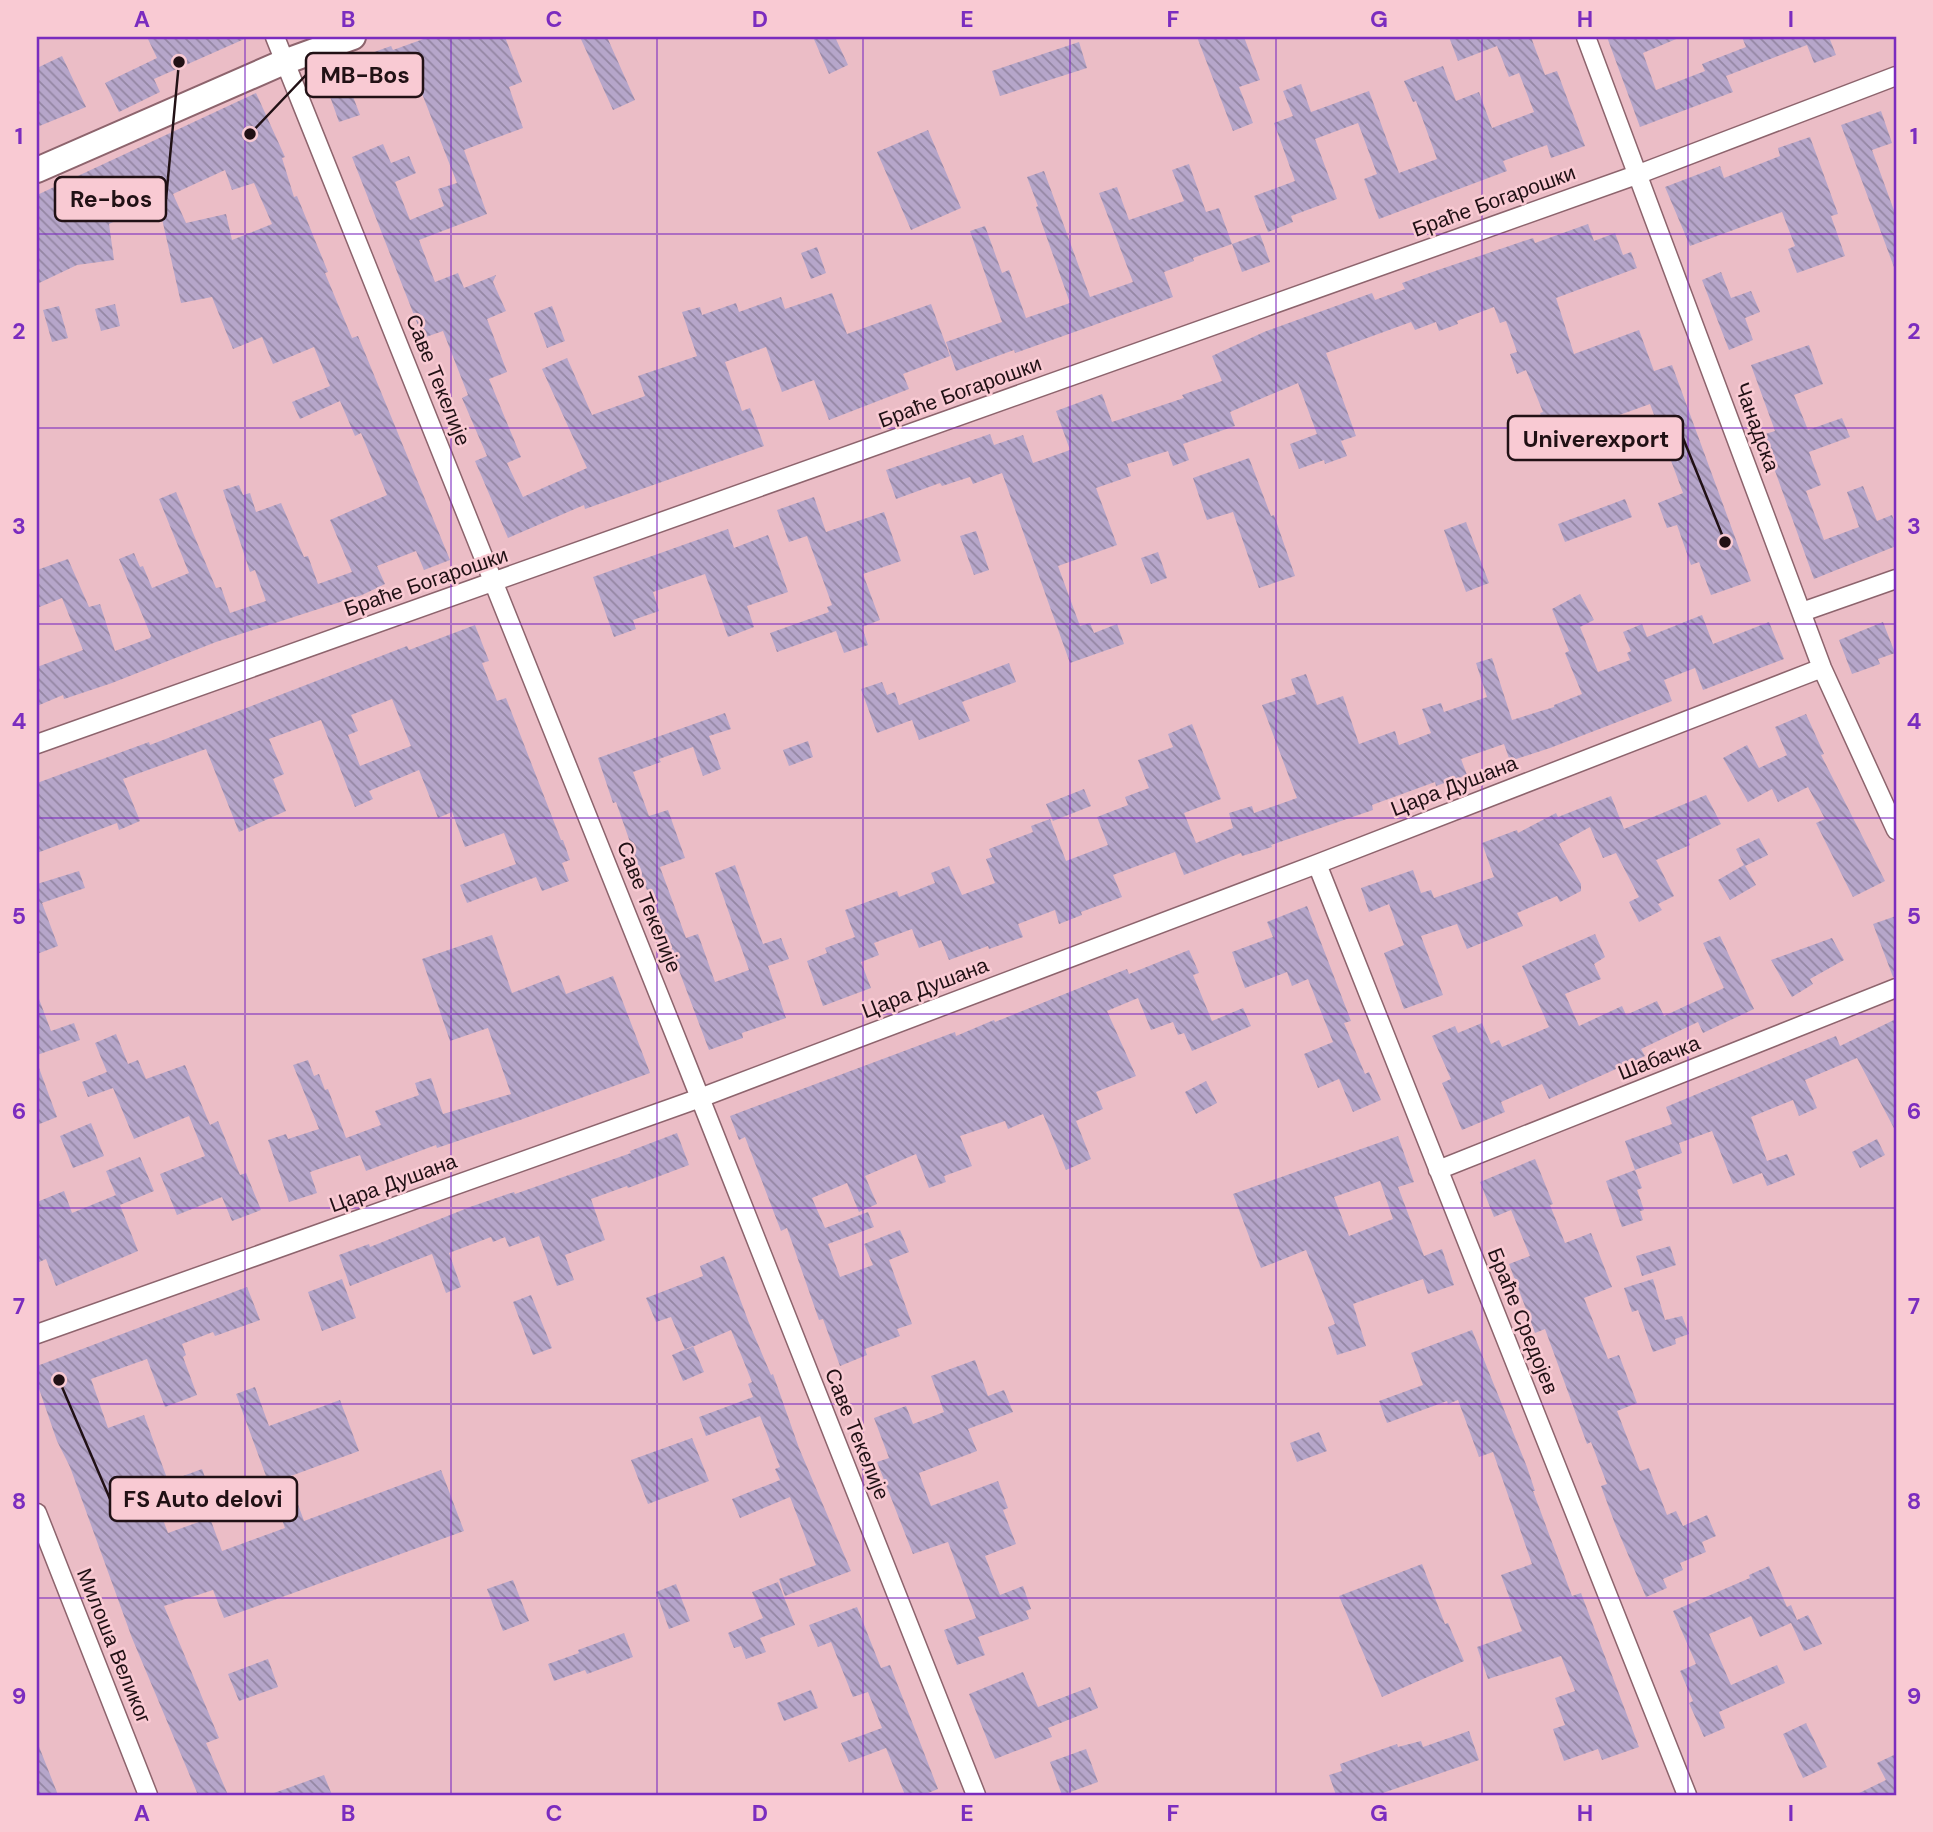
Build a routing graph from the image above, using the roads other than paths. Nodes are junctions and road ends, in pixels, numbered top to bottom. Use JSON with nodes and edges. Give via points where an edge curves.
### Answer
{"nodes":[{"id":1,"x":275,"y":37,"type":"edge"},
{"id":2,"x":353,"y":37,"type":"edge"},
{"id":3,"x":1586,"y":37,"type":"edge"},
{"id":4,"x":284,"y":62,"type":"junction"},
{"id":5,"x":1896,"y":76,"type":"edge"},
{"id":6,"x":37,"y":170,"type":"edge"},
{"id":7,"x":1639,"y":174,"type":"junction"},
{"id":8,"x":1896,"y":579,"type":"edge"},
{"id":9,"x":495,"y":583,"type":"junction"},
{"id":10,"x":1802,"y":612,"type":"junction"},
{"id":11,"x":1822,"y":668,"type":"junction"},
{"id":12,"x":37,"y":744,"type":"edge"},
{"id":13,"x":1896,"y":830,"type":"edge"},
{"id":14,"x":1317,"y":864,"type":"junction"},
{"id":15,"x":1896,"y":988,"type":"edge"},
{"id":16,"x":700,"y":1098,"type":"junction"},
{"id":17,"x":1438,"y":1170,"type":"junction"},
{"id":18,"x":37,"y":1334,"type":"edge"},
{"id":19,"x":37,"y":1513,"type":"edge"},
{"id":20,"x":149,"y":1795,"type":"edge"},
{"id":21,"x":976,"y":1795,"type":"edge"},
{"id":22,"x":1687,"y":1795,"type":"edge"}],
"edges":[{"from":1,"to":4,"type":"street","name":"Саве Текелије"},
{"from":2,"to":4,"type":"main road"},
{"from":3,"to":7,"type":"street","name":"Чанадска"},
{"from":4,"to":6,"type":"main road"},
{"from":4,"to":9,"type":"street","name":"Саве Текелије"},
{"from":5,"to":7,"type":"street","name":"Браће Богарошки"},
{"from":7,"to":9,"type":"street","name":"Браће Богарошки"},
{"from":7,"to":10,"type":"street","name":"Чанадска"},
{"from":8,"to":10,"type":"street"},
{"from":9,"to":12,"type":"street","name":"Браће Богарошки"},
{"from":9,"to":16,"type":"street","name":"Саве Текелије"},
{"from":10,"to":11,"type":"street","name":"Чанадска"},
{"from":11,"to":13,"type":"street","name":"Чанадска"},
{"from":11,"to":14,"type":"street","name":"Цара Душана"},
{"from":14,"to":16,"type":"street","name":"Цара Душана"},
{"from":14,"to":17,"type":"street","name":"Браће Средојев"},
{"from":15,"to":17,"type":"street","name":"Шабачка"},
{"from":16,"to":18,"type":"street","name":"Цара Душана"},
{"from":16,"to":21,"type":"street","name":"Саве Текелије"},
{"from":17,"to":22,"type":"street","name":"Браће Средојев"},
{"from":19,"to":20,"type":"street","name":"Милоша Великог"}]}
